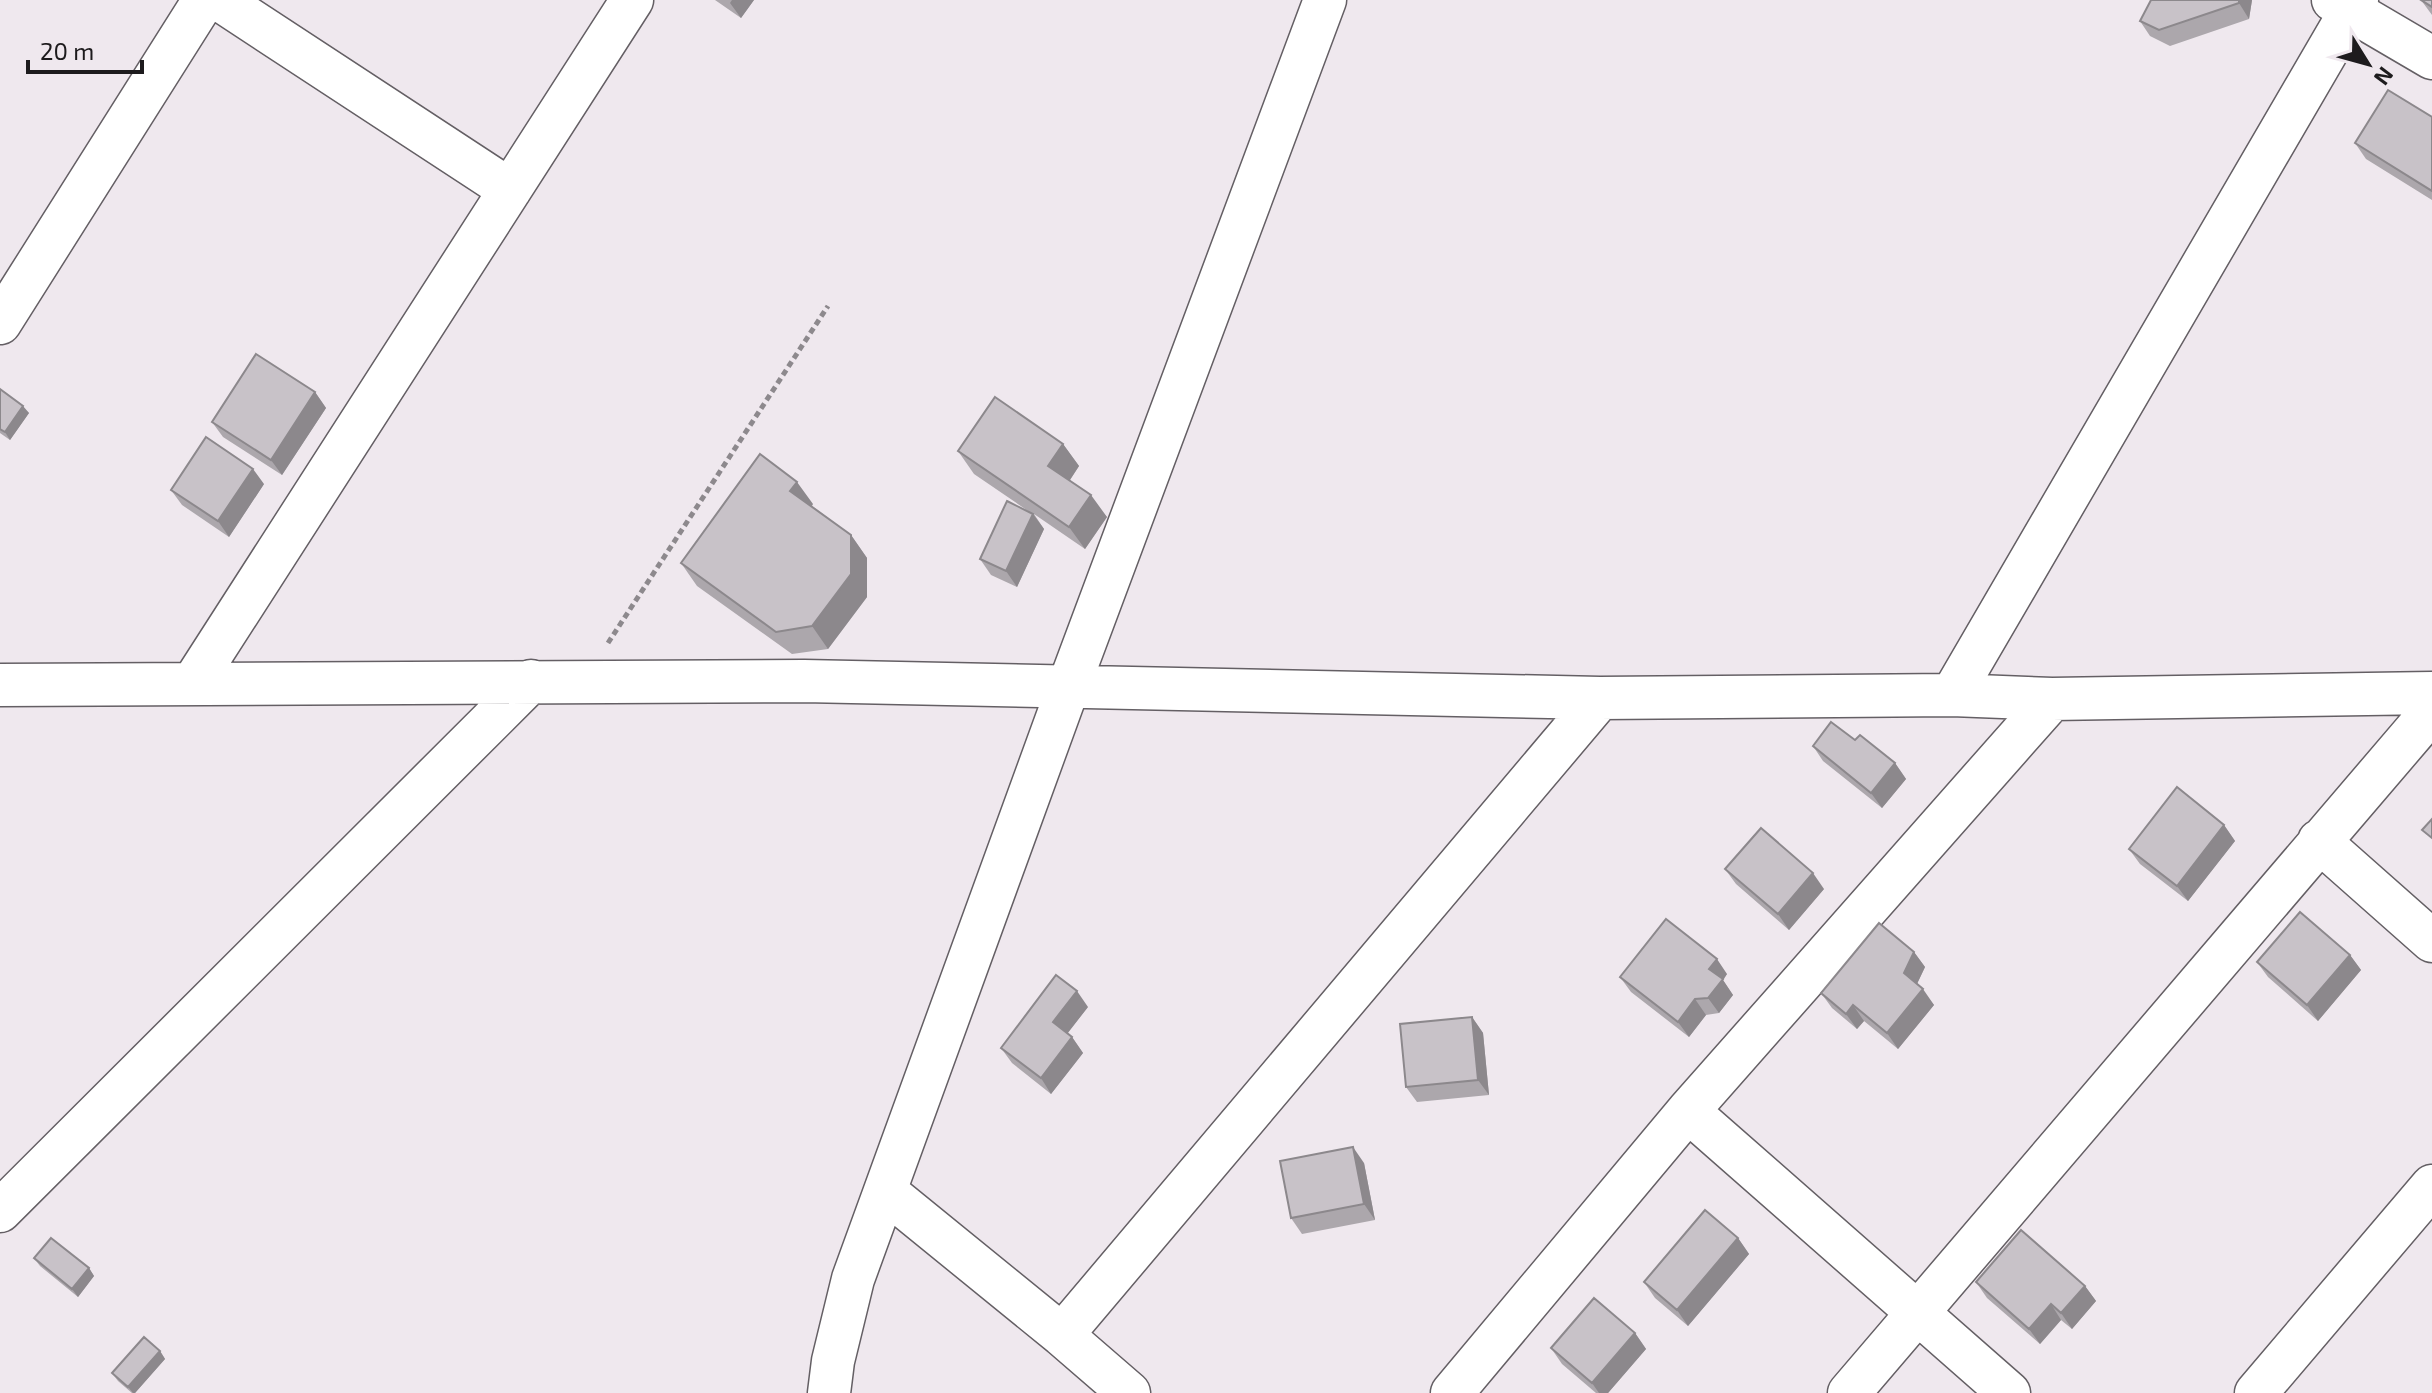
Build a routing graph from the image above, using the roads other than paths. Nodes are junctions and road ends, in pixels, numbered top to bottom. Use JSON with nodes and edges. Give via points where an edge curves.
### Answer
{"nodes":[{"id":1,"x":204,"y":0,"type":"edge"},
{"id":2,"x":220,"y":0,"type":"edge"},
{"id":3,"x":632,"y":0,"type":"edge"},
{"id":4,"x":1324,"y":0,"type":"edge"},
{"id":5,"x":2347,"y":4,"type":"edge"},
{"id":6,"x":2432,"y":58,"type":"edge"},
{"id":7,"x":510,"y":190,"type":"junction"},
{"id":8,"x":0,"y":323,"type":"edge"},
{"id":9,"x":531,"y":681,"type":"junction"},
{"id":10,"x":193,"y":683,"type":"junction"},
{"id":11,"x":0,"y":685,"type":"edge"},
{"id":12,"x":1068,"y":688,"type":"junction"},
{"id":13,"x":2432,"y":693,"type":"edge"},
{"id":14,"x":1952,"y":695,"type":"junction"},
{"id":15,"x":1600,"y":698,"type":"junction"},
{"id":16,"x":2052,"y":699,"type":"junction"},
{"id":17,"x":2432,"y":711,"type":"edge"},
{"id":18,"x":2319,"y":841,"type":"junction"},
{"id":19,"x":2432,"y":941,"type":"edge"},
{"id":20,"x":1688,"y":1111,"type":"junction"},
{"id":21,"x":2432,"y":1186,"type":"edge"},
{"id":22,"x":885,"y":1191,"type":"junction"},
{"id":23,"x":0,"y":1211,"type":"edge"},
{"id":24,"x":1918,"y":1314,"type":"junction"},
{"id":25,"x":1062,"y":1335,"type":"junction"},
{"id":26,"x":829,"y":1393,"type":"edge"},
{"id":27,"x":1129,"y":1393,"type":"edge"},
{"id":28,"x":1452,"y":1393,"type":"edge"},
{"id":29,"x":1849,"y":1393,"type":"edge"},
{"id":30,"x":2009,"y":1393,"type":"edge"},
{"id":31,"x":2256,"y":1393,"type":"edge"}],
"edges":[{"from":1,"to":8,"type":"street"},
{"from":2,"to":7,"type":"street"},
{"from":3,"to":7,"type":"street"},
{"from":4,"to":12,"type":"street"},
{"from":5,"to":6,"type":"street"},
{"from":5,"to":14,"type":"street"},
{"from":7,"to":10,"type":"street"},
{"from":9,"to":10,"type":"street"},
{"from":9,"to":12,"type":"street"},
{"from":9,"to":23,"type":"street"},
{"from":10,"to":11,"type":"street"},
{"from":12,"to":15,"type":"street"},
{"from":12,"to":22,"type":"street"},
{"from":13,"to":16,"type":"street"},
{"from":14,"to":15,"type":"street"},
{"from":14,"to":16,"type":"street"},
{"from":15,"to":25,"type":"street"},
{"from":16,"to":20,"type":"street"},
{"from":17,"to":18,"type":"street"},
{"from":18,"to":19,"type":"street"},
{"from":18,"to":24,"type":"street"},
{"from":20,"to":24,"type":"street"},
{"from":20,"to":28,"type":"street"},
{"from":21,"to":31,"type":"street"},
{"from":22,"to":25,"type":"street"},
{"from":22,"to":26,"type":"street","via":[[853,1279]]},
{"from":24,"to":29,"type":"street"},
{"from":24,"to":30,"type":"street"},
{"from":25,"to":27,"type":"street"}]}
